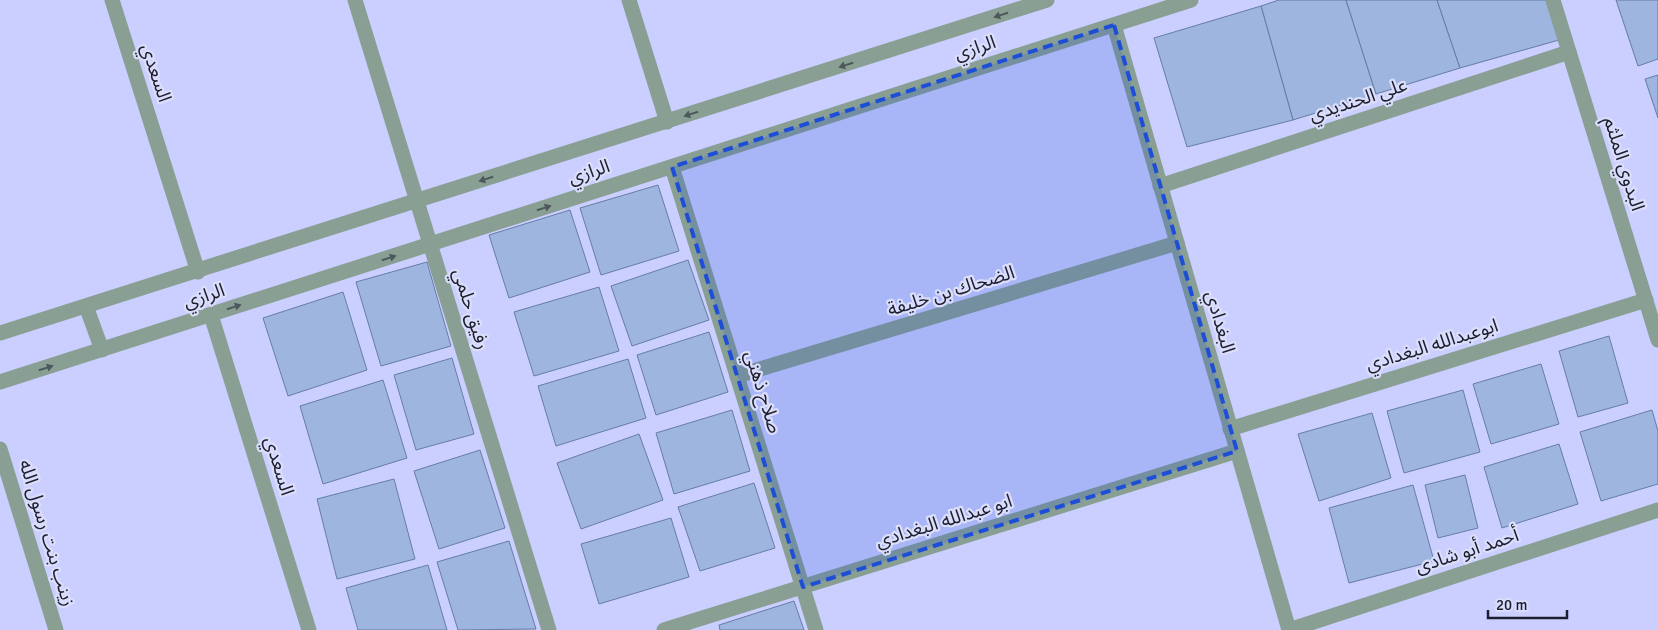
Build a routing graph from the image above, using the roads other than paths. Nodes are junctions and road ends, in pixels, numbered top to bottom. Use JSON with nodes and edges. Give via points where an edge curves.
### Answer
{"nodes":[{"id":1,"x":112,"y":0,"type":"edge"},
{"id":2,"x":355,"y":0,"type":"edge"},
{"id":3,"x":628,"y":0,"type":"edge"},
{"id":4,"x":1047,"y":0,"type":"edge"},
{"id":5,"x":1191,"y":0,"type":"edge"},
{"id":6,"x":1553,"y":0,"type":"edge"},
{"id":7,"x":1114,"y":25,"type":"junction"},
{"id":8,"x":1569,"y":52,"type":"junction"},
{"id":9,"x":667,"y":122,"type":"junction"},
{"id":10,"x":672,"y":167,"type":"junction"},
{"id":11,"x":1160,"y":186,"type":"junction"},
{"id":12,"x":417,"y":202,"type":"junction"},
{"id":13,"x":1177,"y":243,"type":"junction"},
{"id":14,"x":430,"y":245,"type":"junction"},
{"id":15,"x":198,"y":272,"type":"junction"},
{"id":16,"x":1646,"y":300,"type":"junction"},
{"id":17,"x":86,"y":306,"type":"junction"},
{"id":18,"x":211,"y":315,"type":"junction"},
{"id":19,"x":0,"y":333,"type":"edge"},
{"id":20,"x":1658,"y":340,"type":"edge"},
{"id":21,"x":102,"y":350,"type":"junction"},
{"id":22,"x":738,"y":376,"type":"junction"},
{"id":23,"x":0,"y":382,"type":"edge"},
{"id":24,"x":1230,"y":429,"type":"junction"},
{"id":25,"x":0,"y":449,"type":"edge"},
{"id":26,"x":1237,"y":451,"type":"junction"},
{"id":27,"x":1658,"y":510,"type":"edge"},
{"id":28,"x":803,"y":587,"type":"junction"},
{"id":29,"x":56,"y":630,"type":"edge"},
{"id":30,"x":309,"y":630,"type":"edge"},
{"id":31,"x":550,"y":630,"type":"edge"},
{"id":32,"x":664,"y":630,"type":"edge"},
{"id":33,"x":816,"y":630,"type":"edge"},
{"id":34,"x":1289,"y":630,"type":"edge"}],
"edges":[{"from":1,"to":15,"type":"street","name":"السعدي"},
{"from":2,"to":12,"type":"street","name":"رفيق حلمي"},
{"from":3,"to":9,"type":"street"},
{"from":4,"to":9,"type":"street","name":"الرازي","one_way":true},
{"from":5,"to":7,"type":"street","name":"الرازي"},
{"from":6,"to":8,"type":"street","name":"البدوي الملثم"},
{"from":7,"to":10,"type":"street","name":"الرازي"},
{"from":7,"to":11,"type":"street","name":"البغدادي"},
{"from":8,"to":11,"type":"street","name":"علي الحنديدي"},
{"from":8,"to":16,"type":"street","name":"البدوي الملثم"},
{"from":9,"to":12,"type":"street","name":"الرازي","one_way":true},
{"from":14,"to":10,"type":"street","name":"الرازي","one_way":true},
{"from":10,"to":22,"type":"street","name":"صلاح ذهني"},
{"from":11,"to":13,"type":"street","name":"البغدادي"},
{"from":12,"to":14,"type":"street","name":"رفيق حلمي"},
{"from":12,"to":15,"type":"street","name":"الرازي"},
{"from":13,"to":22,"type":"street","name":"الضحاك بن خليفة"},
{"from":13,"to":24,"type":"street","name":"البغدادي"},
{"from":18,"to":14,"type":"street","name":"الرازي","one_way":true},
{"from":14,"to":31,"type":"street","name":"رفيق حلمي"},
{"from":15,"to":17,"type":"street","name":"الرازي"},
{"from":16,"to":20,"type":"street","name":"البدوي الملثم"},
{"from":16,"to":24,"type":"street","name":"ابوعبدالله البغدادي"},
{"from":17,"to":19,"type":"street","name":"الرازي"},
{"from":17,"to":21,"type":"street"},
{"from":18,"to":21,"type":"street","name":"الرازي"},
{"from":18,"to":30,"type":"street","name":"السعدي"},
{"from":23,"to":21,"type":"street","name":"الرازي","one_way":true},
{"from":22,"to":28,"type":"street","name":"صلاح ذهني"},
{"from":24,"to":26,"type":"street","name":"البغدادي"},
{"from":25,"to":29,"type":"street","name":"زينب بنت رسول الله"},
{"from":26,"to":28,"type":"street","name":"ابو عبدالله البغدادي"},
{"from":26,"to":34,"type":"street","name":"البغدادي"},
{"from":27,"to":34,"type":"street","name":"أحمد أبو شادى"},
{"from":28,"to":32,"type":"street","name":"ابو عبدالله البغدادي"},
{"from":28,"to":33,"type":"street","name":"صلاح ذهني"}]}
